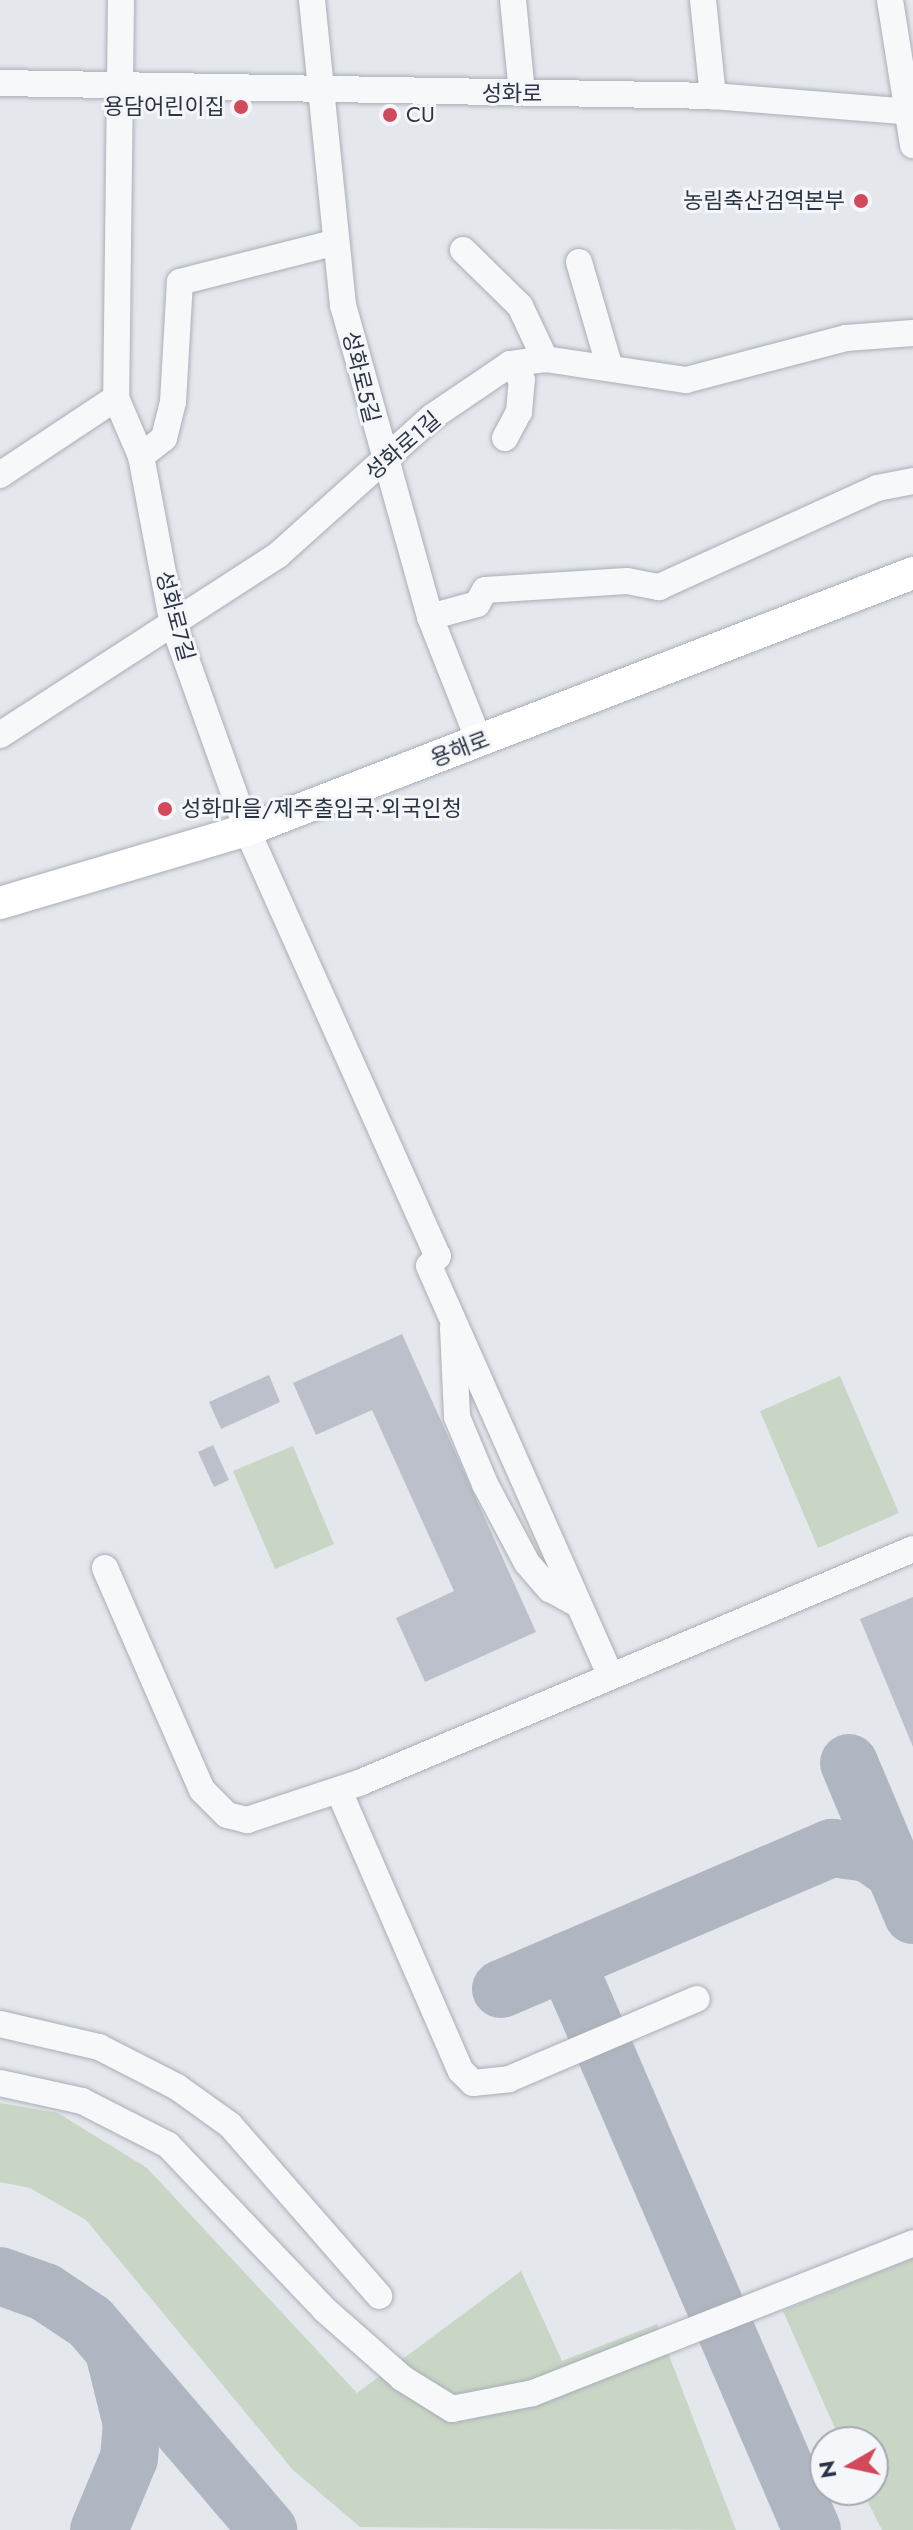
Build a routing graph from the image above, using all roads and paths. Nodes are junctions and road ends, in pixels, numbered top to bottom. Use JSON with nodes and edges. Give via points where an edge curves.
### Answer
{"nodes":[{"id":1,"x":121,"y":0,"type":"edge"},
{"id":2,"x":312,"y":0,"type":"edge"},
{"id":3,"x":513,"y":0,"type":"edge"},
{"id":4,"x":703,"y":0,"type":"edge"},
{"id":5,"x":890,"y":0,"type":"edge"},
{"id":6,"x":0,"y":83,"type":"edge"},
{"id":7,"x":119,"y":85,"type":"junction"},
{"id":8,"x":522,"y":93,"type":"junction"},
{"id":9,"x":319,"y":94,"type":"junction"},
{"id":10,"x":713,"y":96,"type":"junction"},
{"id":11,"x":909,"y":112,"type":"edge"},
{"id":12,"x":913,"y":145,"type":"edge"},
{"id":13,"x":333,"y":243,"type":"junction"},
{"id":14,"x":463,"y":250,"type":"dead end"},
{"id":15,"x":579,"y":262,"type":"dead end"},
{"id":16,"x":913,"y":333,"type":"edge"},
{"id":17,"x":545,"y":359,"type":"junction"},
{"id":18,"x":510,"y":364,"type":"junction"},
{"id":19,"x":610,"y":368,"type":"junction"},
{"id":20,"x":116,"y":398,"type":"junction"},
{"id":21,"x":505,"y":438,"type":"dead end"},
{"id":22,"x":141,"y":456,"type":"junction"},
{"id":23,"x":383,"y":464,"type":"junction"},
{"id":24,"x":0,"y":475,"type":"edge"},
{"id":25,"x":913,"y":481,"type":"edge"},
{"id":26,"x":913,"y":573,"type":"edge"},
{"id":27,"x":430,"y":617,"type":"junction"},
{"id":28,"x":172,"y":620,"type":"junction"},
{"id":29,"x":0,"y":735,"type":"edge"},
{"id":30,"x":479,"y":741,"type":"junction"},
{"id":31,"x":247,"y":830,"type":"junction"},
{"id":32,"x":0,"y":903,"type":"edge"},
{"id":33,"x":453,"y":1322,"type":"junction"},
{"id":34,"x":913,"y":1549,"type":"edge"},
{"id":35,"x":105,"y":1568,"type":"dead end"},
{"id":36,"x":579,"y":1605,"type":"junction"},
{"id":37,"x":610,"y":1674,"type":"junction"},
{"id":38,"x":339,"y":1791,"type":"junction"},
{"id":39,"x":697,"y":1999,"type":"dead end"},
{"id":40,"x":0,"y":2024,"type":"edge"},
{"id":41,"x":0,"y":2083,"type":"edge"},
{"id":42,"x":913,"y":2243,"type":"edge"},
{"id":43,"x":379,"y":2296,"type":"dead end"}],
"edges":[{"from":1,"to":7,"type":"street"},
{"from":2,"to":9,"type":"street","name":"성화로5길"},
{"from":3,"to":8,"type":"street"},
{"from":4,"to":10,"type":"street"},
{"from":5,"to":11,"type":"street"},
{"from":6,"to":7,"type":"street","name":"성화로"},
{"from":7,"to":9,"type":"street","name":"성화로"},
{"from":7,"to":20,"type":"street","name":"성화로7길"},
{"from":8,"to":9,"type":"street","name":"성화로"},
{"from":8,"to":10,"type":"street","name":"성화로"},
{"from":9,"to":13,"type":"street","name":"성화로5길"},
{"from":10,"to":11,"type":"street","name":"성화로"},
{"from":11,"to":12,"type":"street"},
{"from":13,"to":22,"type":"street","via":[[180,282],[173,402],[164,438]]},
{"from":13,"to":23,"type":"street","name":"성화로5길"},
{"from":14,"to":17,"type":"street","via":[[520,306]]},
{"from":15,"to":19,"type":"street"},
{"from":16,"to":19,"type":"street","name":"성화로1길","via":[[846,338],[686,380]]},
{"from":17,"to":18,"type":"street","name":"성화로1길"},
{"from":17,"to":19,"type":"street","name":"성화로1길"},
{"from":18,"to":21,"type":"street","via":[[522,380],[519,412]]},
{"from":18,"to":23,"type":"street","name":"성화로1길","via":[[432,417]]},
{"from":20,"to":22,"type":"street","name":"성화로7길"},
{"from":20,"to":24,"type":"street"},
{"from":22,"to":28,"type":"street","name":"성화로7길"},
{"from":23,"to":27,"type":"street","name":"성화로5길"},
{"from":23,"to":28,"type":"street","name":"성화로1길","via":[[278,555]]},
{"from":25,"to":27,"type":"street","via":[[877,488],[659,587],[627,581],[485,590],[477,604]]},
{"from":26,"to":30,"type":"main road","name":"용해로"},
{"from":27,"to":30,"type":"street","name":"성화로5길"},
{"from":28,"to":29,"type":"street","name":"성화로1길"},
{"from":28,"to":31,"type":"street","name":"성화로7길"},
{"from":30,"to":31,"type":"main road","name":"용해로"},
{"from":31,"to":32,"type":"main road","name":"용해로"},
{"from":31,"to":33,"type":"street","name":"성화로7길","via":[[438,1256],[429,1266]]},
{"from":33,"to":36,"type":"street"},
{"from":33,"to":36,"type":"street","via":[[452,1380],[469,1449],[527,1563],[550,1589]]},
{"from":34,"to":37,"type":"street"},
{"from":35,"to":38,"type":"street","via":[[213,1805],[247,1820]]},
{"from":36,"to":37,"type":"street"},
{"from":37,"to":38,"type":"street"},
{"from":38,"to":39,"type":"street","via":[[461,2071],[473,2083],[509,2079]]},
{"from":40,"to":43,"type":"street","via":[[99,2047],[198,2102],[230,2125]]},
{"from":41,"to":42,"type":"street","via":[[82,2101],[168,2145],[325,2310],[402,2378],[452,2409],[533,2393]]}]}
